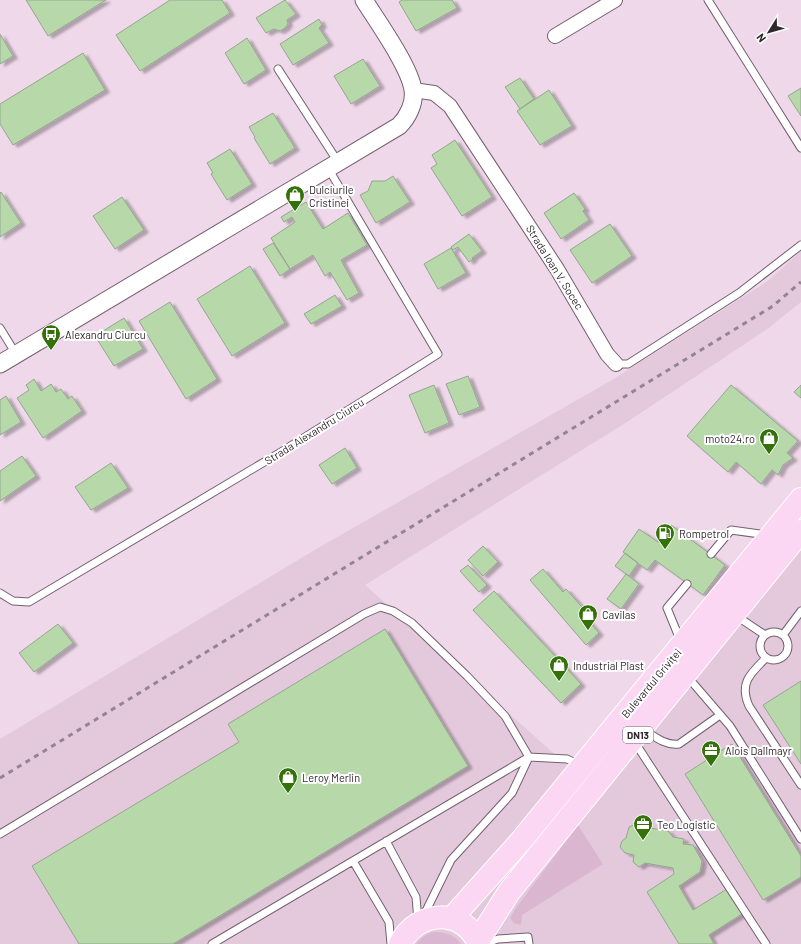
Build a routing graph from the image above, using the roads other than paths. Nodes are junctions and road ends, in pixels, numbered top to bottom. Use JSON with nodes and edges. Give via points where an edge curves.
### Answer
{"nodes":[{"id":1,"x":364,"y":0,"type":"edge"},
{"id":2,"x":615,"y":0,"type":"edge"},
{"id":3,"x":708,"y":0,"type":"edge"},
{"id":4,"x":555,"y":36,"type":"dead end"},
{"id":5,"x":278,"y":70,"type":"dead end"},
{"id":6,"x":413,"y":90,"type":"junction"},
{"id":7,"x":801,"y":148,"type":"edge"},
{"id":8,"x":333,"y":165,"type":"junction"},
{"id":9,"x":801,"y":245,"type":"edge"},
{"id":10,"x":0,"y":328,"type":"edge"},
{"id":11,"x":16,"y":354,"type":"junction"},
{"id":12,"x":0,"y":364,"type":"edge"},
{"id":13,"x":616,"y":364,"type":"joint"},
{"id":14,"x":801,"y":499,"type":"edge"},
{"id":15,"x":801,"y":532,"type":"edge"},
{"id":16,"x":771,"y":536,"type":"junction"},
{"id":17,"x":711,"y":554,"type":"dead end"},
{"id":18,"x":687,"y":584,"type":"dead end"},
{"id":19,"x":0,"y":593,"type":"edge"},
{"id":20,"x":801,"y":611,"type":"edge"},
{"id":21,"x":735,"y":614,"type":"junction"},
{"id":22,"x":765,"y":634,"type":"junction"},
{"id":23,"x":783,"y":635,"type":"junction"},
{"id":24,"x":682,"y":644,"type":"junction"},
{"id":25,"x":766,"y":658,"type":"junction"},
{"id":26,"x":686,"y":675,"type":"junction"},
{"id":27,"x":720,"y":715,"type":"junction"},
{"id":28,"x":638,"y":734,"type":"junction"},
{"id":29,"x":529,"y":757,"type":"junction"},
{"id":30,"x":582,"y":766,"type":"junction"},
{"id":31,"x":801,"y":785,"type":"edge"},
{"id":32,"x":0,"y":834,"type":"edge"},
{"id":33,"x":801,"y":839,"type":"edge"},
{"id":34,"x":386,"y":841,"type":"junction"},
{"id":35,"x":353,"y":861,"type":"junction"},
{"id":36,"x":451,"y":919,"type":"junction"},
{"id":37,"x":420,"y":922,"type":"junction"},
{"id":38,"x":529,"y":940,"type":"edge"},
{"id":39,"x":480,"y":943,"type":"edge"},
{"id":40,"x":212,"y":944,"type":"edge"},
{"id":41,"x":391,"y":944,"type":"edge"},
{"id":42,"x":400,"y":944,"type":"edge"},
{"id":43,"x":766,"y":944,"type":"edge"}],
"edges":[{"from":1,"to":6,"type":"street","via":[[400,59]]},
{"from":2,"to":4,"type":"street"},
{"from":3,"to":7,"type":"lane"},
{"from":5,"to":8,"type":"lane"},
{"from":6,"to":8,"type":"street","via":[[406,119],[399,126]]},
{"from":6,"to":13,"type":"street","name":"Strada Ioan V. Socec","via":[[434,93],[450,106],[557,269],[607,354]]},
{"from":8,"to":11,"type":"street"},
{"from":8,"to":19,"type":"lane","name":"Strada Alexandru Ciurcu","via":[[438,354],[281,452],[29,602],[13,601]]},
{"from":9,"to":13,"type":"lane","name":"Strada Ioan V. Socec","via":[[739,293],[628,364]]},
{"from":10,"to":11,"type":"lane"},
{"from":11,"to":12,"type":"street"},
{"from":14,"to":16,"type":"main road","name":"Bulevardul Griviței","number":"DN13"},
{"from":15,"to":21,"type":"main road","name":"Bulevardul Griviței","number":"DN13"},
{"from":16,"to":17,"type":"lane","via":[[731,530]]},
{"from":16,"to":24,"type":"main road","name":"Bulevardul Griviței","number":"DN13"},
{"from":18,"to":24,"type":"lane","via":[[667,608]]},
{"from":20,"to":23,"type":"lane"},
{"from":21,"to":22,"type":"lane"},
{"from":21,"to":26,"type":"main road","name":"Bulevardul Griviței","number":"DN13"},
{"from":22,"to":23,"type":"lane","via":[[772,631]]},
{"from":22,"to":25,"type":"lane","via":[[760,642],[760,649]]},
{"from":23,"to":25,"type":"lane","via":[[788,643],[786,654],[775,660]]},
{"from":24,"to":30,"type":"main road","name":"Bulevardul Griviței","number":"DN13"},
{"from":25,"to":31,"type":"lane","via":[[751,673],[745,684],[745,696]]},
{"from":26,"to":27,"type":"lane"},
{"from":26,"to":28,"type":"main road","name":"Bulevardul Griviței","number":"DN13"},
{"from":27,"to":28,"type":"lane","via":[[679,744],[673,745]]},
{"from":27,"to":33,"type":"lane","via":[[734,732]]},
{"from":28,"to":39,"type":"main road","name":"Bulevardul Griviței","number":"DN13","via":[[509,892]]},
{"from":28,"to":43,"type":"lane"},
{"from":29,"to":30,"type":"lane","via":[[567,759]]},
{"from":29,"to":32,"type":"lane","via":[[505,716],[467,676],[412,623],[393,611],[380,607],[364,614]]},
{"from":29,"to":34,"type":"lane"},
{"from":29,"to":37,"type":"lane","via":[[512,793],[451,860]]},
{"from":30,"to":36,"type":"main road","name":"Bulevardul Griviței","number":"DN13","via":[[492,876]]},
{"from":34,"to":35,"type":"lane"},
{"from":34,"to":37,"type":"lane","via":[[416,897]]},
{"from":35,"to":40,"type":"lane"},
{"from":35,"to":41,"type":"lane","via":[[389,922]]},
{"from":36,"to":37,"type":"main road","via":[[434,918]]},
{"from":36,"to":39,"type":"main road","via":[[467,927]]},
{"from":37,"to":42,"type":"main road","via":[[410,929]]},
{"from":38,"to":39,"type":"lane","via":[[498,939]]}]}
